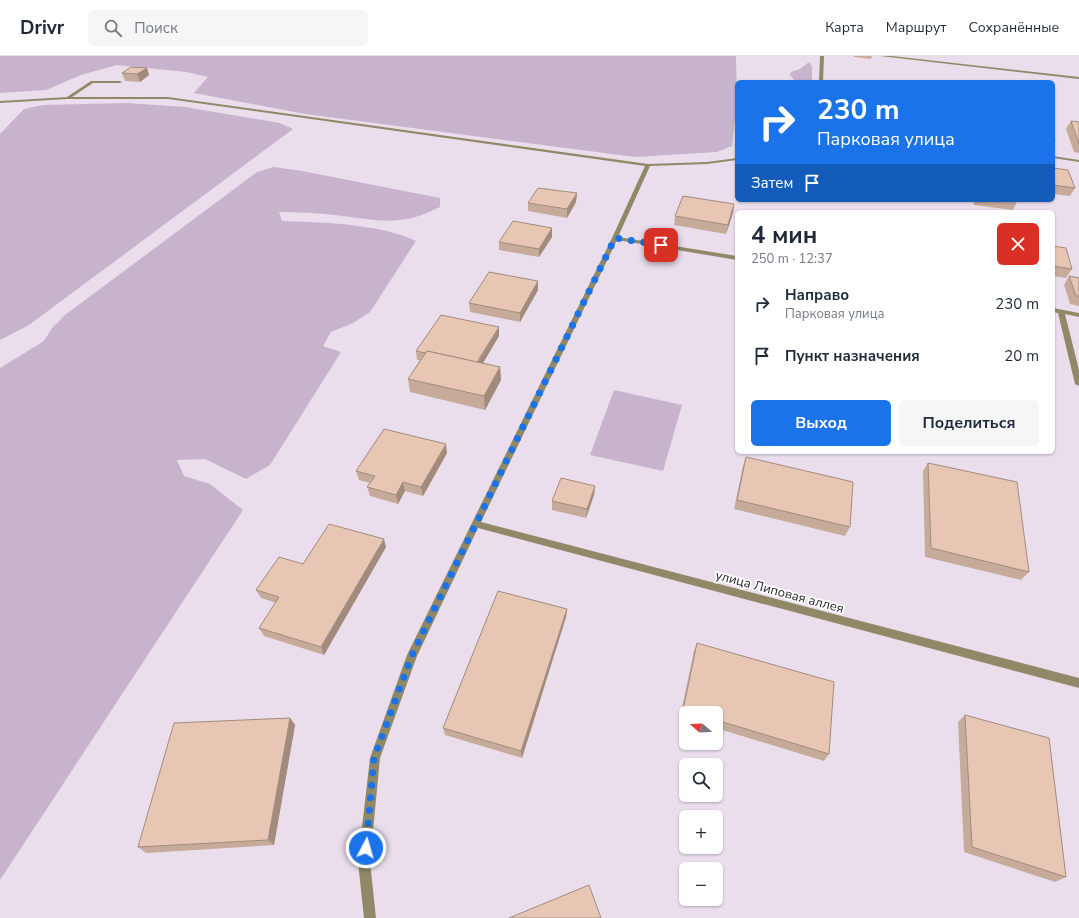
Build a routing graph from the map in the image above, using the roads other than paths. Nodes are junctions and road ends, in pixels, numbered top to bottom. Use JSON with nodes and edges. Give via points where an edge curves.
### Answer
{"nodes":[{"id":1,"x":822,"y":56,"type":"edge"},
{"id":2,"x":882,"y":56,"type":"edge"},
{"id":3,"x":1079,"y":78,"type":"edge"},
{"id":4,"x":821,"y":80,"type":"edge"},
{"id":5,"x":120,"y":82,"type":"dead end"},
{"id":6,"x":68,"y":98,"type":"junction"},
{"id":7,"x":0,"y":102,"type":"edge"},
{"id":8,"x":1055,"y":157,"type":"edge"},
{"id":9,"x":735,"y":159,"type":"edge"},
{"id":10,"x":1079,"y":160,"type":"edge"},
{"id":11,"x":648,"y":165,"type":"junction"},
{"id":12,"x":615,"y":238,"type":"junction"},
{"id":13,"x":735,"y":258,"type":"edge"},
{"id":14,"x":1055,"y":310,"type":"edge"},
{"id":15,"x":1061,"y":312,"type":"junction"},
{"id":16,"x":1079,"y":315,"type":"edge"},
{"id":17,"x":1079,"y":384,"type":"edge"},
{"id":18,"x":475,"y":524,"type":"junction"},
{"id":19,"x":1079,"y":683,"type":"edge"},
{"id":20,"x":370,"y":918,"type":"edge"}],
"edges":[{"from":1,"to":4,"type":"street"},
{"from":2,"to":3,"type":"street"},
{"from":5,"to":6,"type":"street","via":[[92,82]]},
{"from":6,"to":7,"type":"street"},
{"from":6,"to":11,"type":"street","via":[[168,98]]},
{"from":8,"to":10,"type":"street"},
{"from":9,"to":11,"type":"street"},
{"from":11,"to":12,"type":"street"},
{"from":12,"to":13,"type":"street"},
{"from":12,"to":18,"type":"street"},
{"from":14,"to":15,"type":"street"},
{"from":15,"to":16,"type":"street"},
{"from":15,"to":17,"type":"street"},
{"from":18,"to":19,"type":"street","name":"улица Липовая аллея"},
{"from":18,"to":20,"type":"street","via":[[412,655],[374,758],[364,862]]}]}
